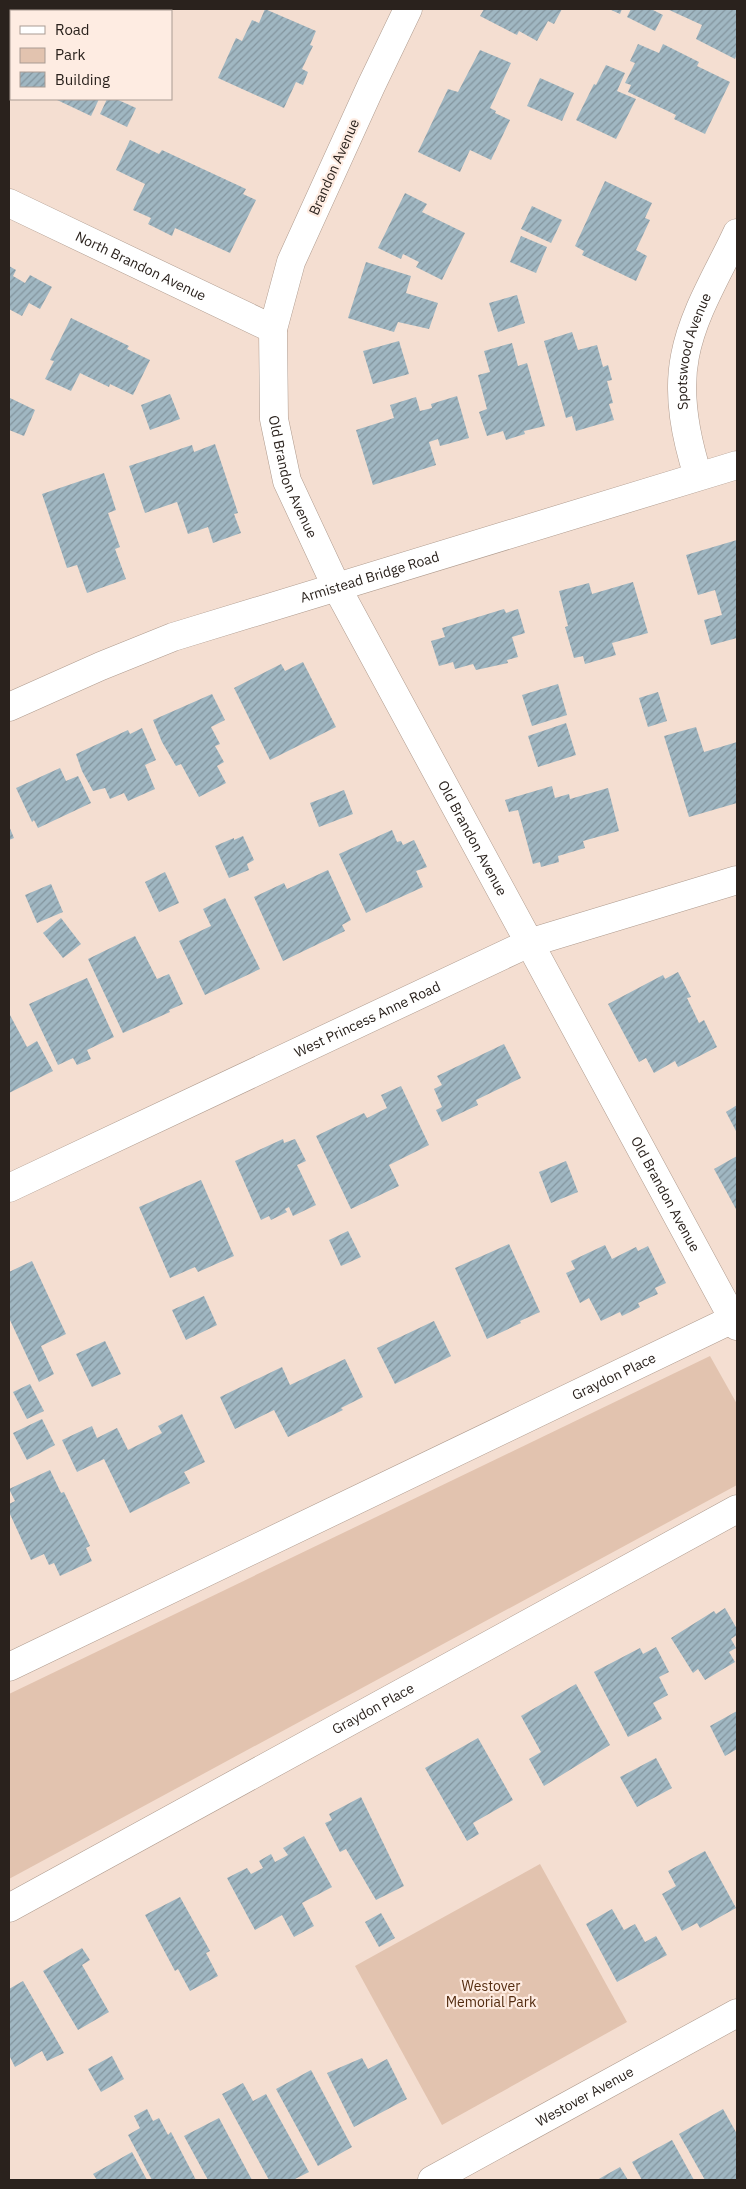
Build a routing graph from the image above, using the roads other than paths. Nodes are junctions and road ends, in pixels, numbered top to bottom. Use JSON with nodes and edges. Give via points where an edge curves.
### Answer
{"nodes":[{"id":1,"x":408,"y":9,"type":"edge"},
{"id":2,"x":9,"y":203,"type":"edge"},
{"id":3,"x":737,"y":233,"type":"edge"},
{"id":4,"x":272,"y":329,"type":"junction"},
{"id":5,"x":737,"y":464,"type":"edge"},
{"id":6,"x":698,"y":476,"type":"junction"},
{"id":7,"x":336,"y":586,"type":"junction"},
{"id":8,"x":9,"y":708,"type":"edge"},
{"id":9,"x":737,"y":880,"type":"edge"},
{"id":10,"x":529,"y":943,"type":"junction"},
{"id":11,"x":9,"y":1188,"type":"edge"},
{"id":12,"x":735,"y":1323,"type":"edge"},
{"id":13,"x":737,"y":1509,"type":"edge"},
{"id":14,"x":9,"y":1667,"type":"edge"},
{"id":15,"x":9,"y":1908,"type":"edge"},
{"id":16,"x":737,"y":2013,"type":"edge"},
{"id":17,"x":432,"y":2180,"type":"edge"}],
"edges":[{"from":1,"to":4,"type":"street","name":"Brandon Avenue","via":[[291,262]]},
{"from":2,"to":4,"type":"street","name":"North Brandon Avenue"},
{"from":3,"to":6,"type":"street","name":"Spotswood Avenue","via":[[694,324],[685,356],[681,398]]},
{"from":4,"to":7,"type":"street","name":"Old Brandon Avenue","via":[[274,419],[286,481]]},
{"from":5,"to":6,"type":"street","name":"Armistead Bridge Road"},
{"from":6,"to":7,"type":"street","name":"Armistead Bridge Road"},
{"from":7,"to":8,"type":"street","name":"Armistead Bridge Road","via":[[173,637]]},
{"from":7,"to":10,"type":"street","name":"Old Brandon Avenue"},
{"from":9,"to":10,"type":"street","name":"West Princess Anne Road"},
{"from":10,"to":11,"type":"street","name":"West Princess Anne Road"},
{"from":10,"to":12,"type":"street","name":"Old Brandon Avenue"},
{"from":12,"to":14,"type":"street","name":"Graydon Place"},
{"from":13,"to":15,"type":"street","name":"Graydon Place"},
{"from":16,"to":17,"type":"street","name":"Westover Avenue"}]}
